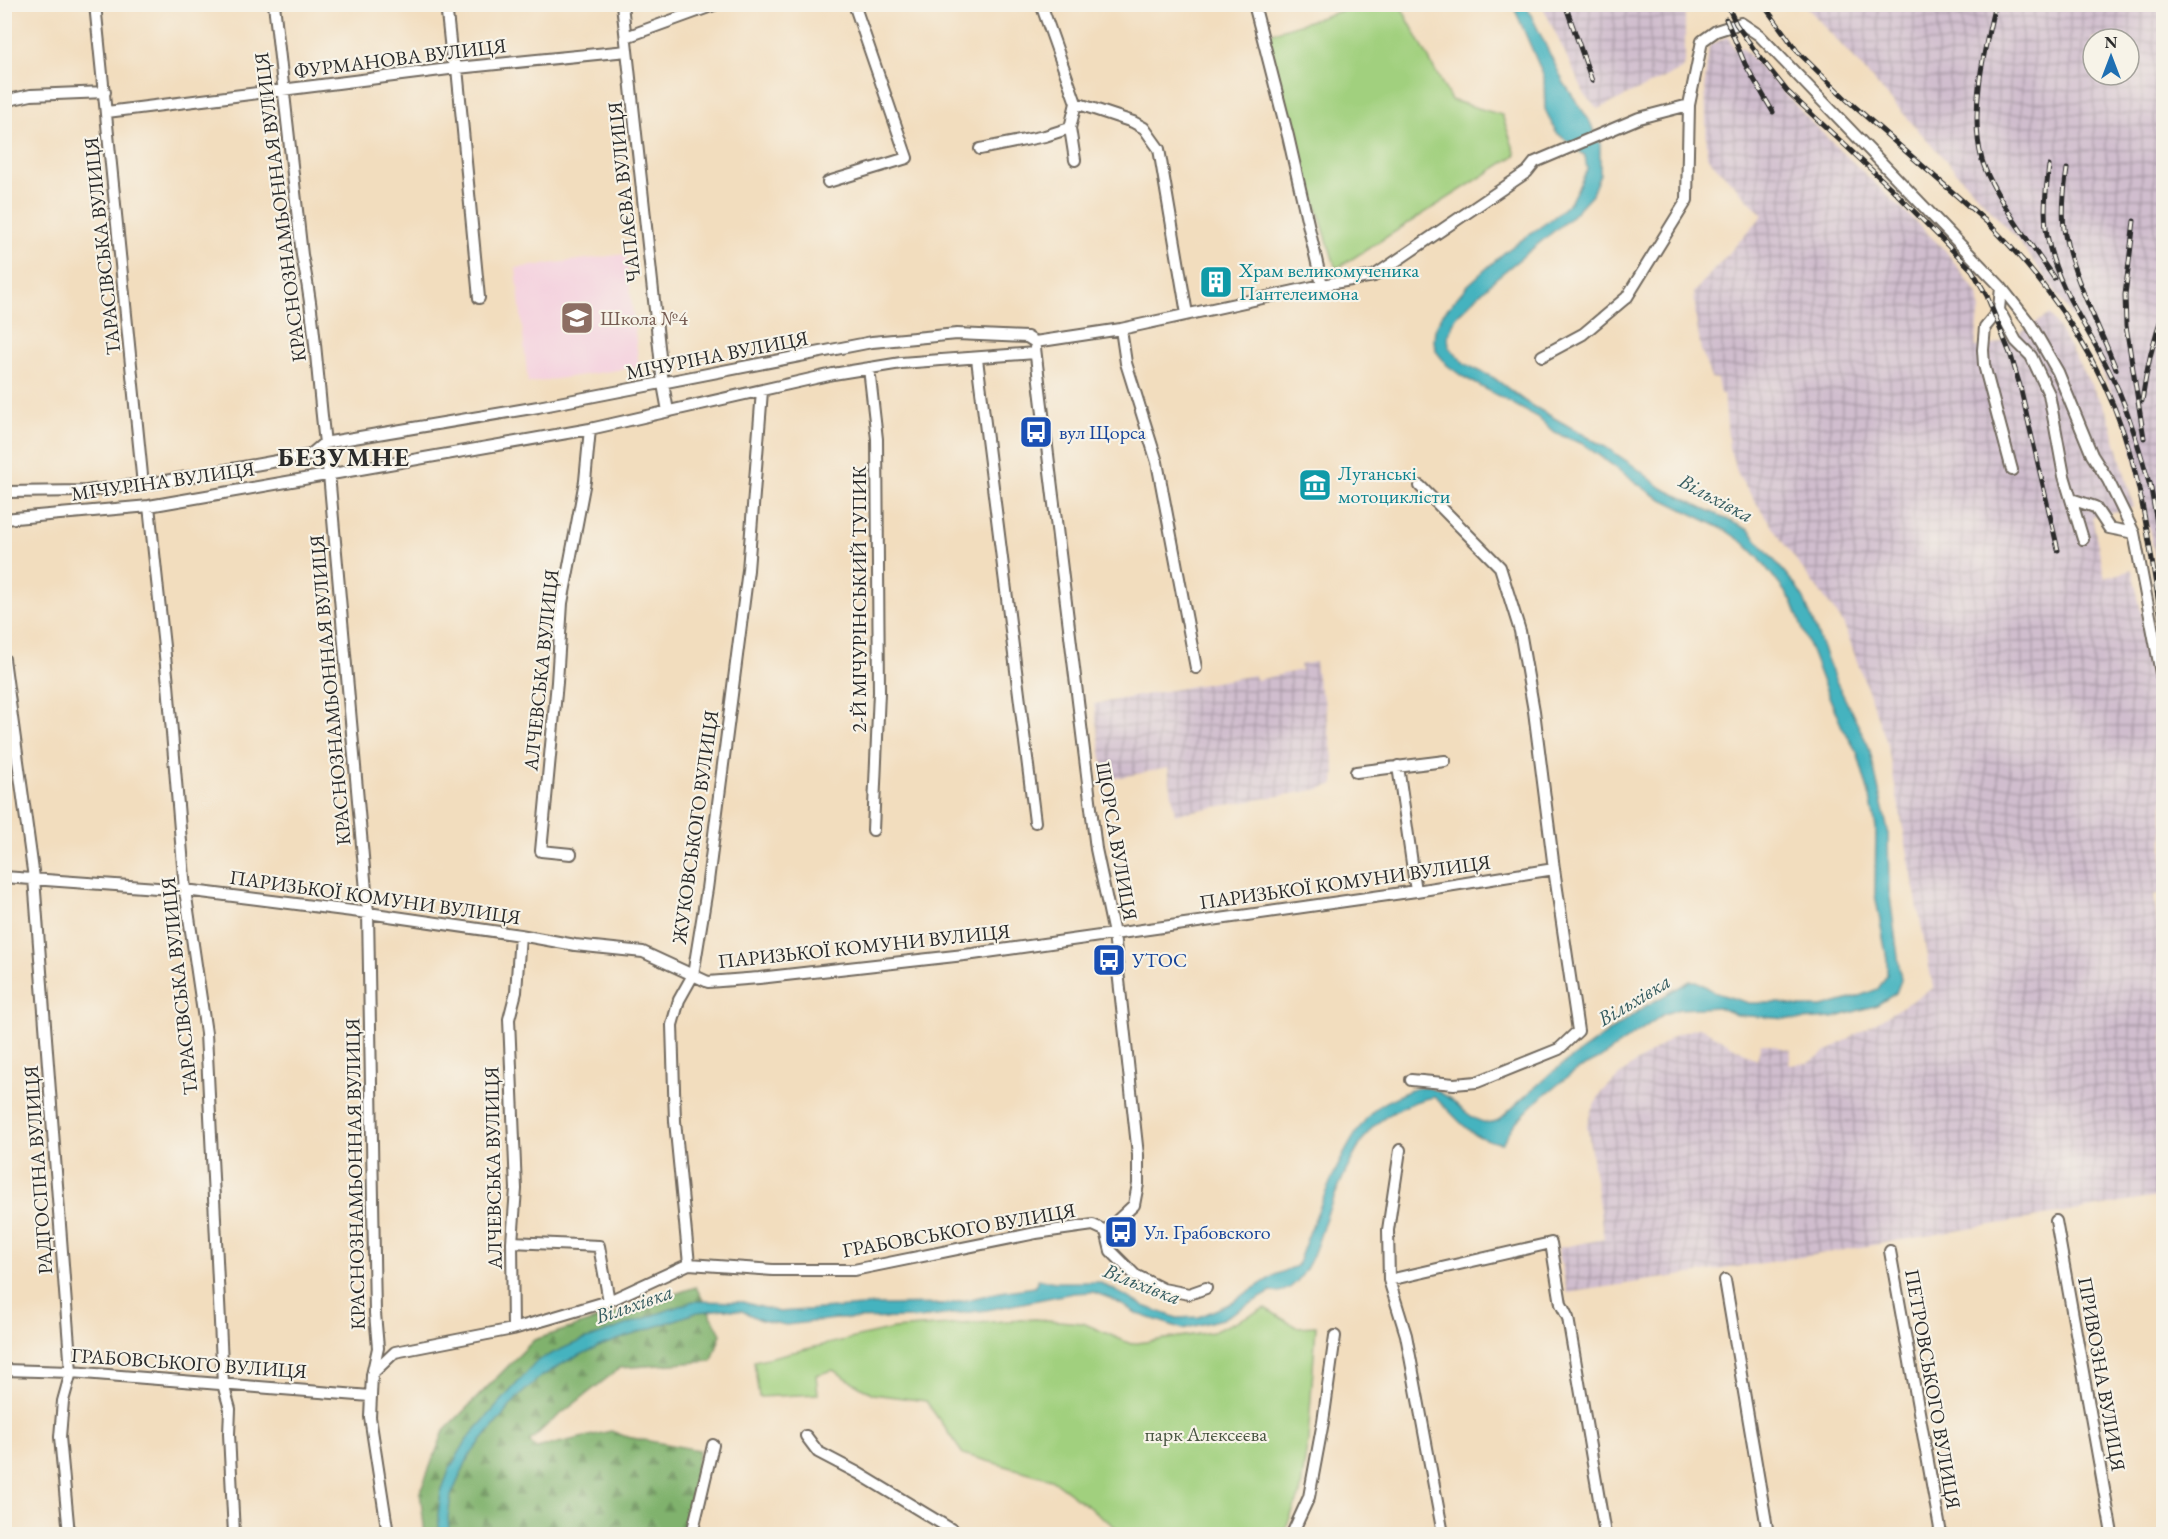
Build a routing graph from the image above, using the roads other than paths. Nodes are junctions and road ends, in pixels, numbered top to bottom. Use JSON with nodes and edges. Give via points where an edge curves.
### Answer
{"nodes":[{"id":1,"x":95,"y":4,"type":"edge"},
{"id":2,"x":274,"y":4,"type":"edge"},
{"id":3,"x":446,"y":4,"type":"edge"},
{"id":4,"x":622,"y":4,"type":"edge"},
{"id":5,"x":717,"y":4,"type":"edge"},
{"id":6,"x":854,"y":4,"type":"edge"},
{"id":7,"x":1041,"y":4,"type":"edge"},
{"id":8,"x":1254,"y":4,"type":"edge"},
{"id":9,"x":626,"y":37,"type":"junction"},
{"id":10,"x":627,"y":51,"type":"junction"},
{"id":11,"x":457,"y":68,"type":"junction"},
{"id":12,"x":283,"y":91,"type":"junction"},
{"id":13,"x":105,"y":92,"type":"junction"},
{"id":14,"x":4,"y":101,"type":"edge"},
{"id":15,"x":1076,"y":103,"type":"junction"},
{"id":16,"x":1689,"y":105,"type":"junction"},
{"id":17,"x":107,"y":112,"type":"junction"},
{"id":18,"x":1070,"y":128,"type":"junction"},
{"id":19,"x":980,"y":149,"type":"dead end"},
{"id":20,"x":1075,"y":160,"type":"dead end"},
{"id":21,"x":828,"y":182,"type":"dead end"},
{"id":22,"x":1322,"y":285,"type":"junction"},
{"id":23,"x":2001,"y":287,"type":"junction"},
{"id":24,"x":479,"y":298,"type":"dead end"},
{"id":25,"x":1999,"y":310,"type":"junction"},
{"id":26,"x":1187,"y":314,"type":"junction"},
{"id":27,"x":1120,"y":328,"type":"junction"},
{"id":28,"x":1035,"y":348,"type":"junction"},
{"id":29,"x":1542,"y":356,"type":"dead end"},
{"id":30,"x":977,"y":359,"type":"junction"},
{"id":31,"x":869,"y":368,"type":"junction"},
{"id":32,"x":663,"y":384,"type":"junction"},
{"id":33,"x":762,"y":391,"type":"junction"},
{"id":34,"x":668,"y":411,"type":"junction"},
{"id":35,"x":590,"y":429,"type":"junction"},
{"id":36,"x":324,"y":443,"type":"junction"},
{"id":37,"x":2012,"y":470,"type":"dead end"},
{"id":38,"x":329,"y":474,"type":"junction"},
{"id":39,"x":143,"y":485,"type":"junction"},
{"id":40,"x":121,"y":486,"type":"dead end"},
{"id":41,"x":1420,"y":486,"type":"dead end"},
{"id":42,"x":109,"y":488,"type":"dead end"},
{"id":43,"x":4,"y":492,"type":"edge"},
{"id":44,"x":2071,"y":499,"type":"junction"},
{"id":45,"x":149,"y":506,"type":"junction"},
{"id":46,"x":4,"y":519,"type":"edge"},
{"id":47,"x":2134,"y":533,"type":"junction"},
{"id":48,"x":2083,"y":539,"type":"dead end"},
{"id":49,"x":4,"y":659,"type":"edge"},
{"id":50,"x":1196,"y":668,"type":"dead end"},
{"id":51,"x":2163,"y":689,"type":"edge"},
{"id":52,"x":1445,"y":761,"type":"dead end"},
{"id":53,"x":1398,"y":766,"type":"junction"},
{"id":54,"x":1356,"y":772,"type":"dead end"},
{"id":55,"x":1035,"y":822,"type":"dead end"},
{"id":56,"x":873,"y":830,"type":"dead end"},
{"id":57,"x":571,"y":854,"type":"dead end"},
{"id":58,"x":1554,"y":869,"type":"junction"},
{"id":59,"x":4,"y":877,"type":"edge"},
{"id":60,"x":34,"y":878,"type":"junction"},
{"id":61,"x":185,"y":890,"type":"junction"},
{"id":62,"x":1416,"y":891,"type":"junction"},
{"id":63,"x":368,"y":913,"type":"junction"},
{"id":64,"x":1114,"y":934,"type":"junction"},
{"id":65,"x":520,"y":935,"type":"junction"},
{"id":66,"x":693,"y":975,"type":"junction"},
{"id":67,"x":1412,"y":1080,"type":"dead end"},
{"id":68,"x":1400,"y":1150,"type":"dead end"},
{"id":69,"x":2056,"y":1221,"type":"dead end"},
{"id":70,"x":1106,"y":1231,"type":"junction"},
{"id":71,"x":512,"y":1242,"type":"junction"},
{"id":72,"x":1890,"y":1251,"type":"dead end"},
{"id":73,"x":689,"y":1264,"type":"junction"},
{"id":74,"x":1389,"y":1280,"type":"junction"},
{"id":75,"x":1725,"y":1280,"type":"dead end"},
{"id":76,"x":1206,"y":1288,"type":"dead end"},
{"id":77,"x":609,"y":1301,"type":"junction"},
{"id":78,"x":513,"y":1329,"type":"junction"},
{"id":79,"x":1335,"y":1336,"type":"dead end"},
{"id":80,"x":4,"y":1370,"type":"edge"},
{"id":81,"x":70,"y":1372,"type":"junction"},
{"id":82,"x":372,"y":1375,"type":"junction"},
{"id":83,"x":223,"y":1384,"type":"junction"},
{"id":84,"x":370,"y":1396,"type":"junction"},
{"id":85,"x":806,"y":1436,"type":"dead end"},
{"id":86,"x":713,"y":1445,"type":"dead end"},
{"id":87,"x":69,"y":1534,"type":"edge"},
{"id":88,"x":234,"y":1534,"type":"edge"},
{"id":89,"x":388,"y":1534,"type":"edge"},
{"id":90,"x":692,"y":1534,"type":"edge"},
{"id":91,"x":959,"y":1534,"type":"edge"},
{"id":92,"x":1293,"y":1534,"type":"edge"},
{"id":93,"x":1443,"y":1534,"type":"edge"},
{"id":94,"x":1605,"y":1534,"type":"edge"},
{"id":95,"x":1768,"y":1534,"type":"edge"},
{"id":96,"x":1941,"y":1534,"type":"edge"},
{"id":97,"x":2112,"y":1534,"type":"edge"}],
"edges":[{"from":1,"to":13,"type":"street","name":"ТАРАСІВСЬКА ВУЛИЦЯ"},
{"from":2,"to":12,"type":"street","name":"КРАСНОЗНАМЬОННАЯ ВУЛИЦЯ"},
{"from":3,"to":11,"type":"street","via":[[452,60]]},
{"from":4,"to":9,"type":"street","name":"ЧАПАЄВА ВУЛИЦЯ"},
{"from":5,"to":9,"type":"street"},
{"from":6,"to":21,"type":"street","via":[[907,158]]},
{"from":7,"to":15,"type":"street"},
{"from":8,"to":22,"type":"street"},
{"from":9,"to":10,"type":"street","name":"ЧАПАЄВА ВУЛИЦЯ"},
{"from":10,"to":11,"type":"street","name":"ФУРМАНОВА ВУЛИЦЯ"},
{"from":10,"to":32,"type":"street","name":"ЧАПАЄВА ВУЛИЦЯ"},
{"from":11,"to":12,"type":"street","name":"ФУРМАНОВА ВУЛИЦЯ"},
{"from":11,"to":24,"type":"street"},
{"from":12,"to":17,"type":"street","name":"ФУРМАНОВА ВУЛИЦЯ"},
{"from":12,"to":36,"type":"street","name":"КРАСНОЗНАМЬОННАЯ ВУЛИЦЯ"},
{"from":13,"to":14,"type":"street","via":[[31,95]]},
{"from":13,"to":17,"type":"street","name":"ТАРАСІВСЬКА ВУЛИЦЯ"},
{"from":15,"to":18,"type":"street"},
{"from":15,"to":26,"type":"street","via":[[1144,128],[1159,149]]},
{"from":16,"to":22,"type":"street","name":"МІЧУРІНА ВУЛИЦЯ","via":[[1639,118],[1535,162],[1527,172],[1374,276]]},
{"from":16,"to":23,"type":"street","via":[[1702,41],[1716,30],[1741,23],[1759,35]]},
{"from":16,"to":29,"type":"street","via":[[1687,200],[1627,297],[1583,334]]},
{"from":17,"to":39,"type":"street","name":"ТАРАСІВСЬКА ВУЛИЦЯ"},
{"from":18,"to":19,"type":"street"},
{"from":18,"to":20,"type":"street"},
{"from":22,"to":26,"type":"street","name":"МІЧУРІНА ВУЛИЦЯ"},
{"from":23,"to":25,"type":"street"},
{"from":23,"to":47,"type":"street","via":[[2031,325],[2058,372],[2092,455]]},
{"from":25,"to":37,"type":"street","via":[[1985,327],[1983,350]]},
{"from":25,"to":44,"type":"street","via":[[2016,341],[2031,356],[2049,394]]},
{"from":26,"to":27,"type":"street","name":"МІЧУРІНА ВУЛИЦЯ"},
{"from":27,"to":28,"type":"street","name":"МІЧУРІНА ВУЛИЦЯ"},
{"from":27,"to":50,"type":"street","via":[[1126,363],[1157,462]]},
{"from":28,"to":30,"type":"street","name":"МІЧУРІНА ВУЛИЦЯ"},
{"from":28,"to":32,"type":"street","name":"МІЧУРІНА ВУЛИЦЯ","via":[[1027,337],[957,334],[872,342]]},
{"from":28,"to":64,"type":"street","name":"ЩОРСА ВУЛИЦЯ","via":[[1096,849]]},
{"from":30,"to":31,"type":"street","name":"МІЧУРІНА ВУЛИЦЯ"},
{"from":30,"to":55,"type":"street"},
{"from":31,"to":33,"type":"street","name":"МІЧУРІНА ВУЛИЦЯ"},
{"from":31,"to":56,"type":"street","name":"2-Й МІЧУРІНСЬКИЙ ТУПИК","via":[[877,439],[879,692]]},
{"from":32,"to":34,"type":"street","name":"ЧАПАЄВА ВУЛИЦЯ"},
{"from":32,"to":36,"type":"street","name":"МІЧУРІНА ВУЛИЦЯ"},
{"from":33,"to":34,"type":"street","name":"МІЧУРІНА ВУЛИЦЯ"},
{"from":33,"to":66,"type":"street","name":"ЖУКОВСЬКОГО ВУЛИЦЯ","via":[[748,570]]},
{"from":34,"to":35,"type":"street","name":"МІЧУРІНА ВУЛИЦЯ"},
{"from":35,"to":38,"type":"street","name":"МІЧУРІНА ВУЛИЦЯ"},
{"from":35,"to":57,"type":"street","name":"АЛЧЕВСЬКА ВУЛИЦЯ","via":[[585,481],[562,603],[541,851]]},
{"from":36,"to":38,"type":"street","name":"КРАСНОЗНАМЬОННАЯ ВУЛИЦЯ"},
{"from":36,"to":39,"type":"street","name":"МІЧУРІНА ВУЛИЦЯ","via":[[310,455]]},
{"from":38,"to":45,"type":"street","name":"МІЧУРІНА ВУЛИЦЯ"},
{"from":38,"to":63,"type":"street","name":"КРАСНОЗНАМЬОННАЯ ВУЛИЦЯ"},
{"from":39,"to":40,"type":"street","name":"МІЧУРІНА ВУЛИЦЯ"},
{"from":41,"to":58,"type":"street","via":[[1500,567],[1520,632]]},
{"from":42,"to":43,"type":"street","name":"МІЧУРІНА ВУЛИЦЯ"},
{"from":44,"to":47,"type":"street","via":[[2095,507],[2109,528]]},
{"from":44,"to":48,"type":"street"},
{"from":45,"to":46,"type":"street","name":"МІЧУРІНА ВУЛИЦЯ"},
{"from":45,"to":61,"type":"street","name":"ТАРАСІВСЬКА ВУЛИЦЯ"},
{"from":47,"to":51,"type":"street"},
{"from":49,"to":60,"type":"street","name":"РАДГОСПНА ВУЛИЦЯ"},
{"from":52,"to":53,"type":"street"},
{"from":53,"to":54,"type":"street"},
{"from":53,"to":62,"type":"street"},
{"from":58,"to":62,"type":"street","name":"ПАРИЗЬКОЇ КОМУНИ ВУЛИЦЯ"},
{"from":58,"to":67,"type":"street","via":[[1578,1031],[1559,1049],[1477,1083]]},
{"from":59,"to":60,"type":"street","name":"ПАРИЗЬКОЇ КОМУНИ ВУЛИЦЯ"},
{"from":60,"to":61,"type":"street","name":"ПАРИЗЬКОЇ КОМУНИ ВУЛИЦЯ"},
{"from":60,"to":81,"type":"street","name":"РАДГОСПНА ВУЛИЦЯ"},
{"from":61,"to":63,"type":"street","name":"ПАРИЗЬКОЇ КОМУНИ ВУЛИЦЯ"},
{"from":61,"to":83,"type":"street","name":"ТАРАСІВСЬКА ВУЛИЦЯ","via":[[206,1033]]},
{"from":62,"to":64,"type":"street","name":"ПАРИЗЬКОЇ КОМУНИ ВУЛИЦЯ"},
{"from":63,"to":65,"type":"street","name":"ПАРИЗЬКОЇ КОМУНИ ВУЛИЦЯ"},
{"from":63,"to":82,"type":"street","name":"КРАСНОЗНАМЬОННАЯ ВУЛИЦЯ","via":[[378,1348]]},
{"from":64,"to":66,"type":"street","name":"ПАРИЗЬКОЇ КОМУНИ ВУЛИЦЯ","via":[[759,978],[708,982]]},
{"from":64,"to":70,"type":"street","name":"ЩОРСА ВУЛИЦЯ","via":[[1138,1184],[1134,1205]]},
{"from":65,"to":66,"type":"street","name":"ПАРИЗЬКОЇ КОМУНИ ВУЛИЦЯ","via":[[643,952]]},
{"from":65,"to":71,"type":"street","name":"АЛЧЕВСЬКА ВУЛИЦЯ","via":[[516,992],[509,1019],[516,1189]]},
{"from":66,"to":73,"type":"street","name":"ЖУКОВСЬКОГО ВУЛИЦЯ","via":[[672,1025],[675,1121]]},
{"from":68,"to":74,"type":"street","via":[[1388,1230]]},
{"from":69,"to":97,"type":"street","name":"ПРИВОЗНА ВУЛИЦЯ"},
{"from":70,"to":73,"type":"street","name":"ГРАБОВСЬКОГО ВУЛИЦЯ","via":[[1093,1225],[1036,1233],[854,1270]]},
{"from":70,"to":76,"type":"street","via":[[1111,1251],[1136,1275],[1164,1289],[1189,1294]]},
{"from":71,"to":77,"type":"street","via":[[599,1245]]},
{"from":71,"to":78,"type":"street","name":"АЛЧЕВСЬКА ВУЛИЦЯ"},
{"from":72,"to":96,"type":"street","name":"ПЕТРОВСЬКОГО ВУЛИЦЯ"},
{"from":73,"to":77,"type":"street","name":"ГРАБОВСЬКОГО ВУЛИЦЯ"},
{"from":74,"to":93,"type":"street","via":[[1406,1335]]},
{"from":74,"to":94,"type":"street","via":[[1551,1243],[1561,1304],[1568,1318]]},
{"from":75,"to":95,"type":"street"},
{"from":77,"to":78,"type":"street","name":"ГРАБОВСЬКОГО ВУЛИЦЯ"},
{"from":78,"to":82,"type":"street","name":"ГРАБОВСЬКОГО ВУЛИЦЯ","via":[[395,1352]]},
{"from":79,"to":92,"type":"street","via":[[1309,1497]]},
{"from":80,"to":81,"type":"street","name":"ГРАБОВСЬКОГО ВУЛИЦЯ"},
{"from":81,"to":83,"type":"street","name":"ГРАБОВСЬКОГО ВУЛИЦЯ"},
{"from":81,"to":87,"type":"street","name":"РАДГОСПНА ВУЛИЦЯ","via":[[60,1437]]},
{"from":82,"to":84,"type":"street","name":"КРАСНОЗНАМЬОННАЯ ВУЛИЦЯ"},
{"from":83,"to":84,"type":"street","name":"ГРАБОВСЬКОГО ВУЛИЦЯ"},
{"from":83,"to":88,"type":"street","name":"ТАРАСІВСЬКА ВУЛИЦЯ","via":[[230,1409]]},
{"from":84,"to":89,"type":"street","name":"КРАСНОЗНАМЬОННАЯ ВУЛИЦЯ"},
{"from":85,"to":91,"type":"street","via":[[818,1452]]},
{"from":86,"to":90,"type":"street"}]}
